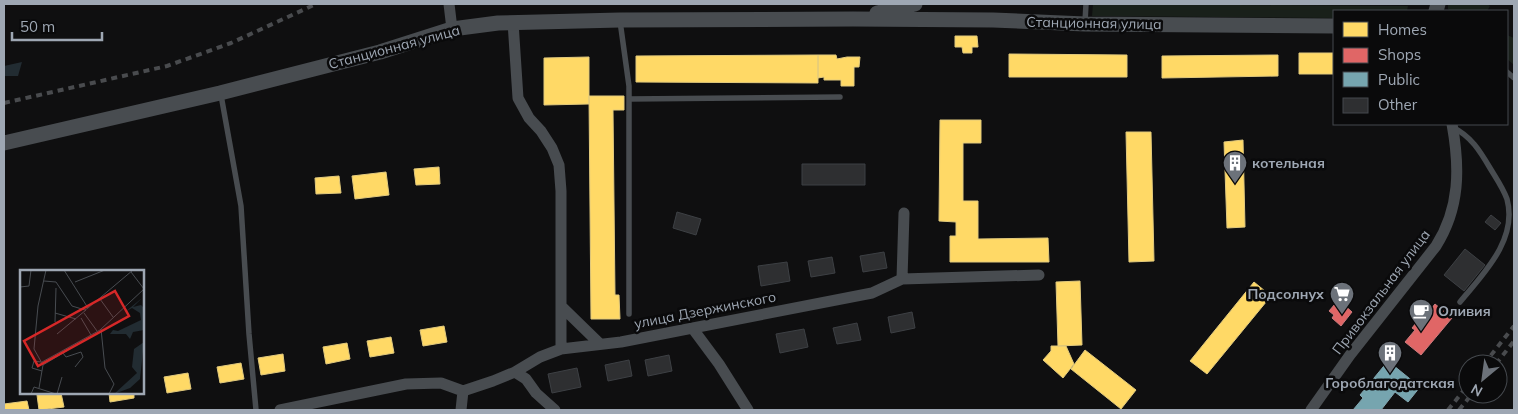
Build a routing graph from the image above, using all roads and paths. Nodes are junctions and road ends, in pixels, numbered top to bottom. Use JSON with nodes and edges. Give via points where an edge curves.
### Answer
{"nodes":[{"id":1,"x":449,"y":4,"type":"edge"},
{"id":2,"x":916,"y":4,"type":"edge"},
{"id":3,"x":1086,"y":4,"type":"edge"},
{"id":4,"x":853,"y":18,"type":"junction"},
{"id":5,"x":620,"y":20,"type":"junction"},
{"id":6,"x":513,"y":22,"type":"junction"},
{"id":7,"x":1085,"y":24,"type":"junction"},
{"id":8,"x":1333,"y":26,"type":"edge"},
{"id":9,"x":452,"y":29,"type":"junction"},
{"id":10,"x":220,"y":92,"type":"junction"},
{"id":11,"x":840,"y":97,"type":"dead end"},
{"id":12,"x":629,"y":99,"type":"junction"},
{"id":13,"x":1452,"y":125,"type":"edge"},
{"id":14,"x":4,"y":143,"type":"edge"},
{"id":15,"x":904,"y":213,"type":"dead end"},
{"id":16,"x":1039,"y":275,"type":"dead end"},
{"id":17,"x":902,"y":279,"type":"junction"},
{"id":18,"x":1460,"y":302,"type":"dead end"},
{"id":19,"x":561,"y":306,"type":"junction"},
{"id":20,"x":630,"y":314,"type":"dead end"},
{"id":21,"x":693,"y":329,"type":"junction"},
{"id":22,"x":600,"y":344,"type":"junction"},
{"id":23,"x":560,"y":349,"type":"junction"},
{"id":24,"x":531,"y":362,"type":"junction"},
{"id":25,"x":515,"y":372,"type":"junction"},
{"id":26,"x":526,"y":379,"type":"junction"},
{"id":27,"x":463,"y":392,"type":"junction"},
{"id":28,"x":256,"y":410,"type":"edge"},
{"id":29,"x":280,"y":410,"type":"edge"},
{"id":30,"x":461,"y":410,"type":"edge"},
{"id":31,"x":555,"y":410,"type":"edge"},
{"id":32,"x":748,"y":410,"type":"edge"},
{"id":33,"x":1311,"y":410,"type":"edge"}],
"edges":[{"from":1,"to":9,"type":"street"},
{"from":2,"to":4,"type":"street","name":"Станционная улица"},
{"from":3,"to":7,"type":"lane"},
{"from":4,"to":5,"type":"street","name":"Станционная улица"},
{"from":4,"to":7,"type":"street","name":"Станционная улица"},
{"from":5,"to":6,"type":"street","name":"Станционная улица"},
{"from":5,"to":12,"type":"lane"},
{"from":6,"to":9,"type":"street","name":"Станционная улица"},
{"from":6,"to":19,"type":"street","via":[[518,98],[552,148],[559,165]]},
{"from":7,"to":8,"type":"street","name":"Станционная улица"},
{"from":9,"to":10,"type":"street","name":"Станционная улица","via":[[380,52]]},
{"from":10,"to":14,"type":"street","name":"Станционная улица"},
{"from":10,"to":28,"type":"lane","via":[[241,206]]},
{"from":11,"to":12,"type":"lane"},
{"from":12,"to":20,"type":"lane"},
{"from":13,"to":18,"type":"lane","via":[[1470,138],[1484,158],[1507,199],[1511,220],[1498,254]]},
{"from":13,"to":33,"type":"street","name":"Привокзальная улица","via":[[1457,181],[1455,201],[1445,231]]},
{"from":15,"to":17,"type":"street"},
{"from":16,"to":17,"type":"street"},
{"from":17,"to":21,"type":"street","name":"улица Дзержинского","via":[[872,293]]},
{"from":19,"to":22,"type":"street"},
{"from":19,"to":23,"type":"street"},
{"from":21,"to":22,"type":"street","name":"улица Дзержинского"},
{"from":21,"to":32,"type":"street"},
{"from":22,"to":23,"type":"street","name":"улица Дзержинского"},
{"from":23,"to":24,"type":"street","name":"улица Дзержинского"},
{"from":24,"to":25,"type":"street","name":"улица Дзержинского"},
{"from":24,"to":26,"type":"street"},
{"from":25,"to":26,"type":"street"},
{"from":25,"to":27,"type":"street","name":"улица Дзержинского"},
{"from":26,"to":31,"type":"street"},
{"from":27,"to":29,"type":"street","via":[[441,383],[406,384]]},
{"from":27,"to":30,"type":"street"}]}
